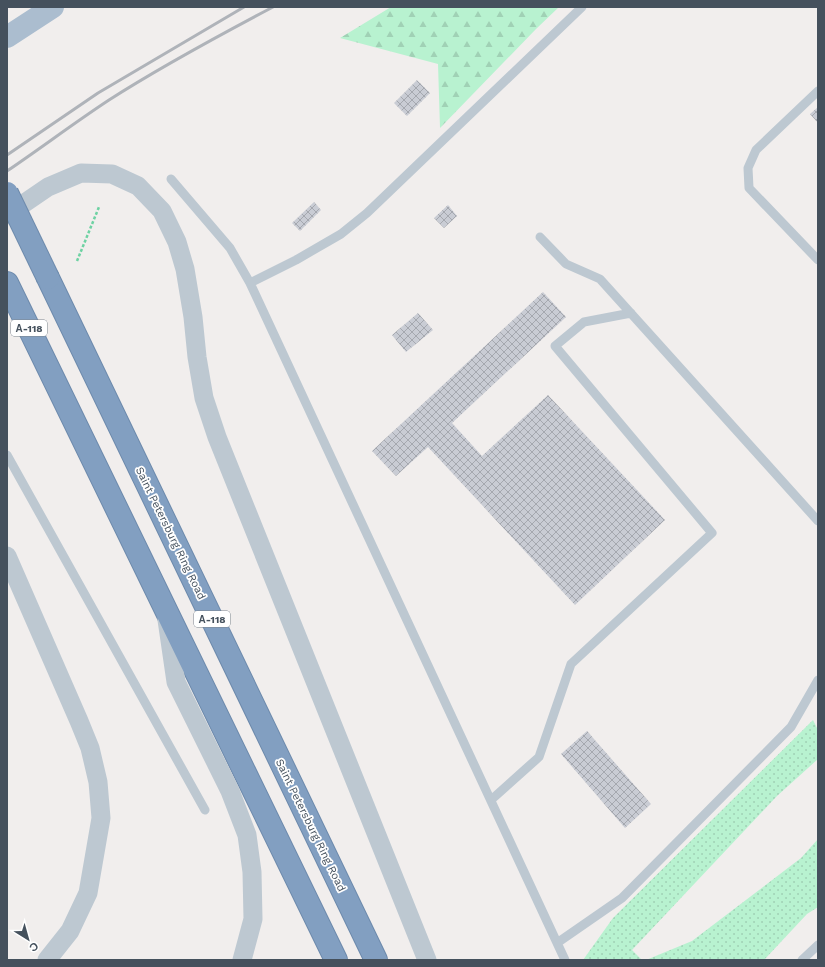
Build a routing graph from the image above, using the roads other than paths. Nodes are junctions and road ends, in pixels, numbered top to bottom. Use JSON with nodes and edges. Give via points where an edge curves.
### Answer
{"nodes":[{"id":1,"x":34,"y":7,"type":"edge"},
{"id":2,"x":53,"y":7,"type":"edge"},
{"id":3,"x":582,"y":7,"type":"edge"},
{"id":4,"x":7,"y":25,"type":"edge"},
{"id":5,"x":7,"y":37,"type":"edge"},
{"id":6,"x":818,"y":91,"type":"edge"},
{"id":7,"x":171,"y":179,"type":"dead end"},
{"id":8,"x":7,"y":192,"type":"edge"},
{"id":9,"x":7,"y":215,"type":"edge"},
{"id":10,"x":540,"y":237,"type":"dead end"},
{"id":11,"x":818,"y":260,"type":"edge"},
{"id":12,"x":250,"y":283,"type":"junction"},
{"id":13,"x":10,"y":289,"type":"edge"},
{"id":14,"x":631,"y":313,"type":"junction"},
{"id":15,"x":7,"y":455,"type":"edge"},
{"id":16,"x":818,"y":521,"type":"edge"},
{"id":17,"x":7,"y":556,"type":"edge"},
{"id":18,"x":166,"y":611,"type":"junction"},
{"id":19,"x":818,"y":680,"type":"edge"},
{"id":20,"x":490,"y":800,"type":"junction"},
{"id":21,"x":205,"y":810,"type":"dead end"},
{"id":22,"x":557,"y":943,"type":"junction"},
{"id":23,"x":818,"y":945,"type":"edge"},
{"id":24,"x":47,"y":960,"type":"edge"},
{"id":25,"x":242,"y":960,"type":"edge"},
{"id":26,"x":336,"y":960,"type":"edge"},
{"id":27,"x":376,"y":960,"type":"edge"},
{"id":28,"x":427,"y":960,"type":"edge"},
{"id":29,"x":565,"y":960,"type":"edge"},
{"id":30,"x":802,"y":960,"type":"edge"}],
"edges":[{"from":1,"to":4,"type":"main road"},
{"from":2,"to":5,"type":"main road"},
{"from":3,"to":12,"type":"lane","via":[[367,213],[341,234]]},
{"from":6,"to":11,"type":"lane","via":[[756,150],[748,168],[749,188]]},
{"from":7,"to":12,"type":"lane","via":[[230,248]]},
{"from":8,"to":27,"type":"highway","name":"Saint Petersburg Ring Road","number":"А-118","bridge":true},
{"from":9,"to":28,"type":"street","via":[[48,186],[81,173],[112,174],[138,186],[162,211],[177,242],[185,269],[204,398],[217,437]]},
{"from":10,"to":14,"type":"lane","via":[[566,264],[600,279]]},
{"from":12,"to":20,"type":"lane"},
{"from":13,"to":18,"type":"highway","number":"А-118"},
{"from":14,"to":16,"type":"lane"},
{"from":14,"to":20,"type":"lane","via":[[584,322],[555,346],[712,533],[571,664],[539,757]]},
{"from":15,"to":21,"type":"lane"},
{"from":17,"to":24,"type":"street","via":[[90,748],[98,782],[101,818],[88,893],[70,931]]},
{"from":18,"to":25,"type":"street","via":[[176,682],[230,791],[247,835],[252,872],[253,919]]},
{"from":18,"to":26,"type":"highway","number":"А-118"},
{"from":19,"to":22,"type":"lane","via":[[791,727],[622,898]]},
{"from":20,"to":22,"type":"lane"},
{"from":22,"to":29,"type":"lane"},
{"from":23,"to":30,"type":"lane"}]}
